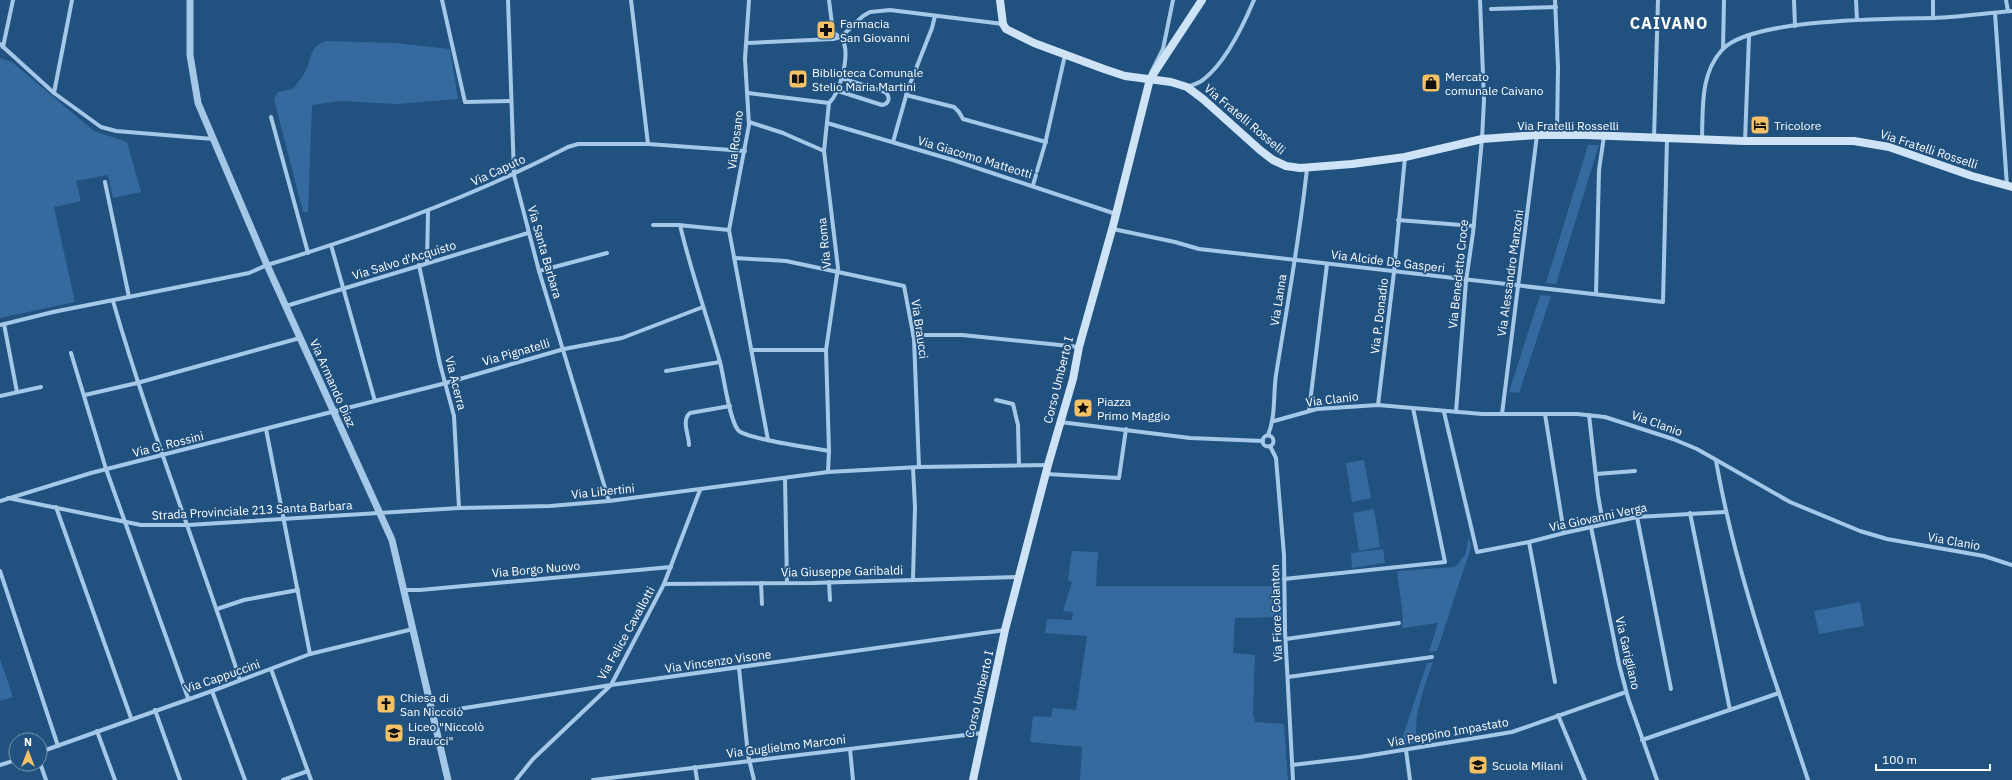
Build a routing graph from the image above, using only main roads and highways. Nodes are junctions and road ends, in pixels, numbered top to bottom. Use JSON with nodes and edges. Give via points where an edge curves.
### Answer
{"nodes":[{"id":1,"x":1000,"y":0,"type":"edge"},
{"id":2,"x":1202,"y":0,"type":"edge"},
{"id":3,"x":1150,"y":79,"type":"junction"},
{"id":4,"x":2010,"y":187,"type":"edge"},
{"id":5,"x":973,"y":780,"type":"edge"}],
"edges":[{"from":1,"to":3,"type":"main road","name":"Via Fratelli Rosselli","via":[[1006,29],[1028,40],[1125,76]]},
{"from":2,"to":3,"type":"main road","name":"Corso Umberto I"},
{"from":3,"to":4,"type":"main road","name":"Via Fratelli Rosselli","via":[[1187,87],[1273,160],[1286,166],[1307,168],[1405,157],[1482,139],[1557,134],[1702,140],[1854,142],[1875,144]]},
{"from":3,"to":5,"type":"main road","name":"Corso Umberto I","via":[[1113,229],[1079,347],[1073,379],[1005,630]]}]}
